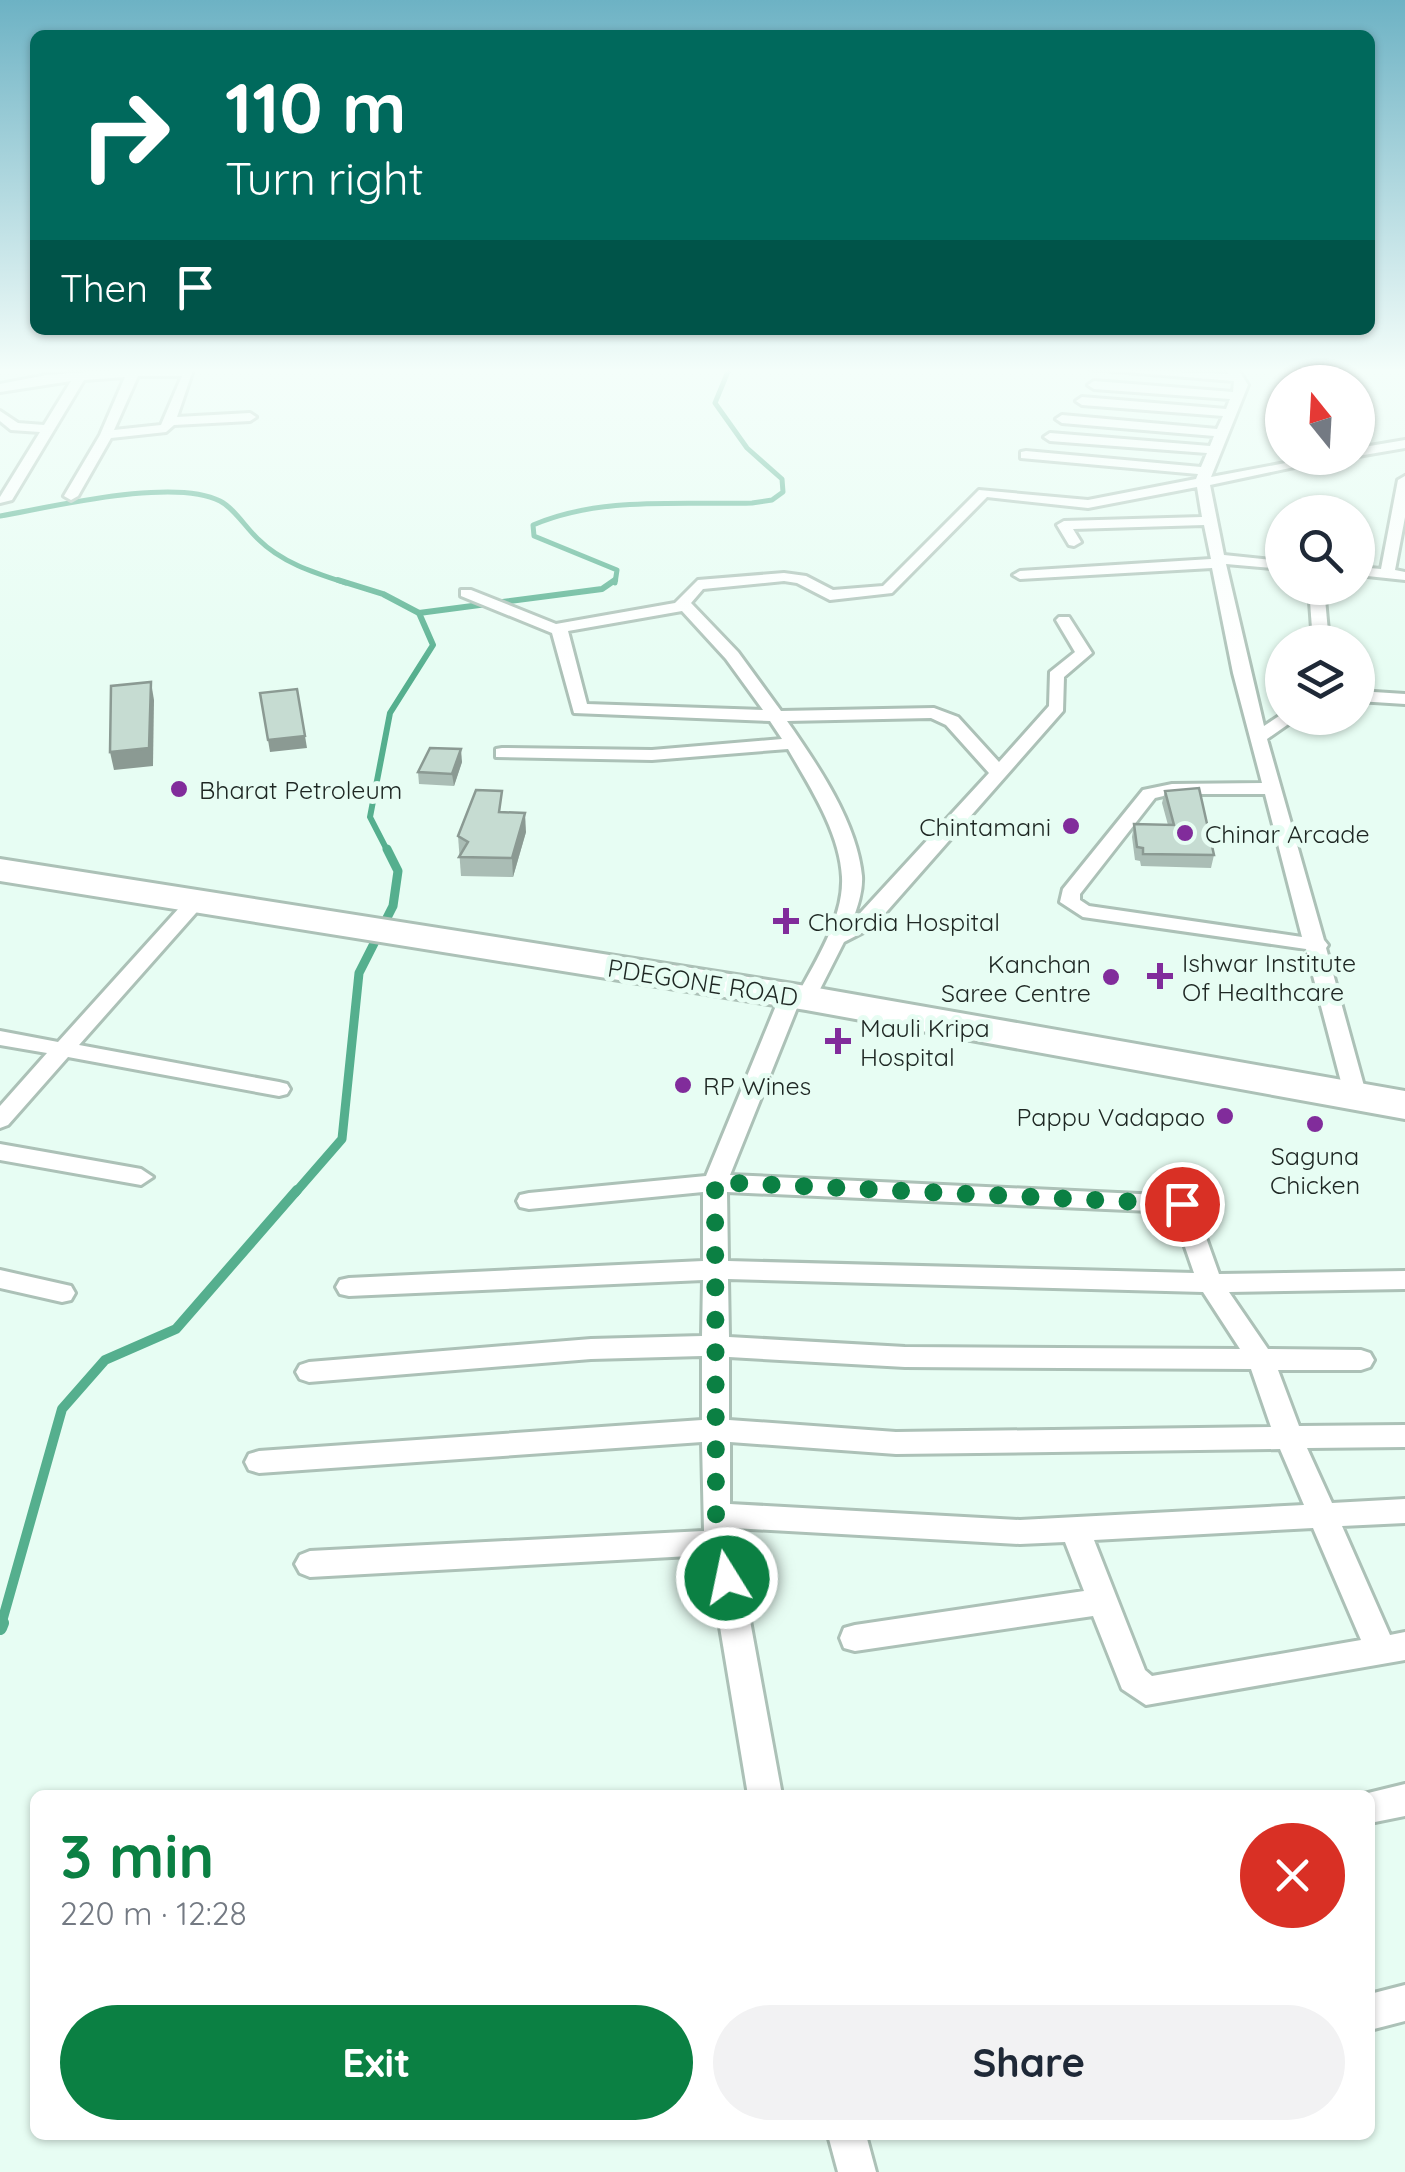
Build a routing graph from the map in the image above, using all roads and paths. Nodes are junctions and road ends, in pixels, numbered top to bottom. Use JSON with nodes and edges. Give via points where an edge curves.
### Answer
{"nodes":[{"id":1,"x":23,"y":470,"type":"edge"},
{"id":2,"x":86,"y":470,"type":"edge"},
{"id":3,"x":1159,"y":470,"type":"edge"},
{"id":4,"x":1207,"y":470,"type":"edge"},
{"id":5,"x":1244,"y":470,"type":"edge"},
{"id":6,"x":1205,"y":476,"type":"junction"},
{"id":7,"x":1405,"y":480,"type":"edge"},
{"id":8,"x":71,"y":496,"type":"dead end"},
{"id":9,"x":5,"y":500,"type":"dead end"},
{"id":10,"x":1210,"y":521,"type":"junction"},
{"id":11,"x":1074,"y":542,"type":"dead end"},
{"id":12,"x":1218,"y":561,"type":"junction"},
{"id":13,"x":1265,"y":563,"type":"edge"},
{"id":14,"x":1375,"y":573,"type":"edge"},
{"id":15,"x":1387,"y":574,"type":"junction"},
{"id":16,"x":1020,"y":576,"type":"dead end"},
{"id":17,"x":1405,"y":576,"type":"edge"},
{"id":18,"x":473,"y":596,"type":"dead end"},
{"id":19,"x":681,"y":605,"type":"junction"},
{"id":20,"x":1064,"y":620,"type":"dead end"},
{"id":21,"x":559,"y":628,"type":"junction"},
{"id":22,"x":1375,"y":697,"type":"edge"},
{"id":23,"x":1405,"y":699,"type":"edge"},
{"id":24,"x":776,"y":716,"type":"junction"},
{"id":25,"x":1265,"y":732,"type":"edge"},
{"id":26,"x":1258,"y":736,"type":"junction"},
{"id":27,"x":790,"y":744,"type":"junction"},
{"id":28,"x":502,"y":753,"type":"dead end"},
{"id":29,"x":999,"y":773,"type":"junction"},
{"id":30,"x":1273,"y":788,"type":"junction"},
{"id":31,"x":0,"y":870,"type":"edge"},
{"id":32,"x":196,"y":901,"type":"junction"},
{"id":33,"x":835,"y":939,"type":"junction"},
{"id":34,"x":1318,"y":946,"type":"junction"},
{"id":35,"x":798,"y":997,"type":"junction"},
{"id":36,"x":0,"y":1038,"type":"edge"},
{"id":37,"x":62,"y":1050,"type":"junction"},
{"id":38,"x":278,"y":1090,"type":"dead end"},
{"id":39,"x":1356,"y":1097,"type":"junction"},
{"id":40,"x":1405,"y":1105,"type":"edge"},
{"id":41,"x":0,"y":1120,"type":"edge"},
{"id":42,"x":0,"y":1152,"type":"edge"},
{"id":43,"x":141,"y":1177,"type":"dead end"},
{"id":44,"x":715,"y":1182,"type":"junction"},
{"id":45,"x":529,"y":1201,"type":"dead end"},
{"id":46,"x":715,"y":1270,"type":"junction"},
{"id":47,"x":0,"y":1280,"type":"edge"},
{"id":48,"x":1405,"y":1280,"type":"edge"},
{"id":49,"x":1210,"y":1283,"type":"junction"},
{"id":50,"x":350,"y":1286,"type":"dead end"},
{"id":51,"x":62,"y":1293,"type":"dead end"},
{"id":52,"x":716,"y":1346,"type":"junction"},
{"id":53,"x":1258,"y":1359,"type":"junction"},
{"id":54,"x":1361,"y":1360,"type":"dead end"},
{"id":55,"x":309,"y":1372,"type":"dead end"},
{"id":56,"x":715,"y":1430,"type":"junction"},
{"id":57,"x":1405,"y":1436,"type":"edge"},
{"id":58,"x":1290,"y":1438,"type":"junction"},
{"id":59,"x":259,"y":1462,"type":"dead end"},
{"id":60,"x":1405,"y":1512,"type":"edge"},
{"id":61,"x":1324,"y":1516,"type":"junction"},
{"id":62,"x":718,"y":1529,"type":"junction"},
{"id":63,"x":1074,"y":1529,"type":"junction"},
{"id":64,"x":310,"y":1564,"type":"dead end"},
{"id":65,"x":1104,"y":1600,"type":"junction"},
{"id":66,"x":855,"y":1638,"type":"dead end"},
{"id":67,"x":1393,"y":1648,"type":"edge"},
{"id":68,"x":764,"y":1790,"type":"edge"},
{"id":69,"x":1405,"y":1800,"type":"edge"},
{"id":70,"x":1375,"y":1806,"type":"edge"},
{"id":71,"x":1405,"y":2002,"type":"edge"},
{"id":72,"x":1375,"y":2011,"type":"edge"},
{"id":73,"x":848,"y":2140,"type":"edge"},
{"id":74,"x":857,"y":2172,"type":"edge"}],
"edges":[{"from":1,"to":9,"type":"street"},
{"from":2,"to":8,"type":"street"},
{"from":3,"to":6,"type":"street"},
{"from":4,"to":6,"type":"street"},
{"from":5,"to":6,"type":"street"},
{"from":6,"to":10,"type":"street"},
{"from":6,"to":19,"type":"street","via":[[1088,504],[984,493],[886,590],[842,597],[800,579],[760,578],[698,586]]},
{"from":7,"to":15,"type":"street"},
{"from":10,"to":11,"type":"street","via":[[1064,525]]},
{"from":10,"to":12,"type":"street"},
{"from":12,"to":13,"type":"street"},
{"from":12,"to":16,"type":"street"},
{"from":12,"to":26,"type":"street"},
{"from":14,"to":15,"type":"street"},
{"from":15,"to":17,"type":"street"},
{"from":18,"to":21,"type":"street"},
{"from":19,"to":21,"type":"street"},
{"from":19,"to":24,"type":"street","via":[[746,668]]},
{"from":20,"to":29,"type":"street","via":[[1084,652],[1056,675],[1057,707]]},
{"from":21,"to":24,"type":"street","via":[[580,710]]},
{"from":22,"to":23,"type":"street"},
{"from":24,"to":27,"type":"street"},
{"from":24,"to":29,"type":"street","via":[[934,713],[952,720]]},
{"from":25,"to":26,"type":"street"},
{"from":26,"to":30,"type":"street"},
{"from":27,"to":28,"type":"street","via":[[652,755]]},
{"from":27,"to":33,"type":"street","via":[[842,829],[852,878]]},
{"from":29,"to":33,"type":"street","via":[[866,924]]},
{"from":30,"to":34,"type":"street"},
{"from":30,"to":34,"type":"street","via":[[1148,794],[1070,893],[1070,902],[1084,911]]},
{"from":31,"to":32,"type":"highway","name":"PDEGONE ROAD"},
{"from":32,"to":35,"type":"highway","name":"PDEGONE ROAD"},
{"from":32,"to":37,"type":"street"},
{"from":33,"to":35,"type":"street"},
{"from":34,"to":39,"type":"street"},
{"from":35,"to":39,"type":"highway","name":"PDEGONE ROAD"},
{"from":35,"to":44,"type":"street"},
{"from":36,"to":37,"type":"street"},
{"from":37,"to":38,"type":"street"},
{"from":37,"to":41,"type":"street"},
{"from":39,"to":40,"type":"highway","name":"PDEGONE ROAD"},
{"from":42,"to":43,"type":"street"},
{"from":44,"to":45,"type":"street"},
{"from":44,"to":46,"type":"street"},
{"from":44,"to":49,"type":"street","via":[[1182,1204]]},
{"from":46,"to":49,"type":"street"},
{"from":46,"to":50,"type":"street"},
{"from":46,"to":52,"type":"street"},
{"from":47,"to":51,"type":"street"},
{"from":48,"to":49,"type":"street"},
{"from":49,"to":53,"type":"street"},
{"from":52,"to":53,"type":"street","via":[[905,1358]]},
{"from":52,"to":55,"type":"street"},
{"from":52,"to":56,"type":"street"},
{"from":53,"to":54,"type":"street"},
{"from":53,"to":58,"type":"street"},
{"from":56,"to":58,"type":"street","via":[[896,1443]]},
{"from":56,"to":59,"type":"street"},
{"from":56,"to":62,"type":"street"},
{"from":57,"to":58,"type":"street"},
{"from":58,"to":61,"type":"street"},
{"from":60,"to":61,"type":"street"},
{"from":61,"to":63,"type":"street"},
{"from":61,"to":67,"type":"street"},
{"from":62,"to":63,"type":"street"},
{"from":62,"to":64,"type":"street"},
{"from":62,"to":68,"type":"street"},
{"from":63,"to":65,"type":"street"},
{"from":65,"to":66,"type":"street"},
{"from":65,"to":67,"type":"street","via":[[1133,1679],[1146,1690]]},
{"from":69,"to":70,"type":"street"},
{"from":71,"to":72,"type":"street"},
{"from":73,"to":74,"type":"street"}]}
